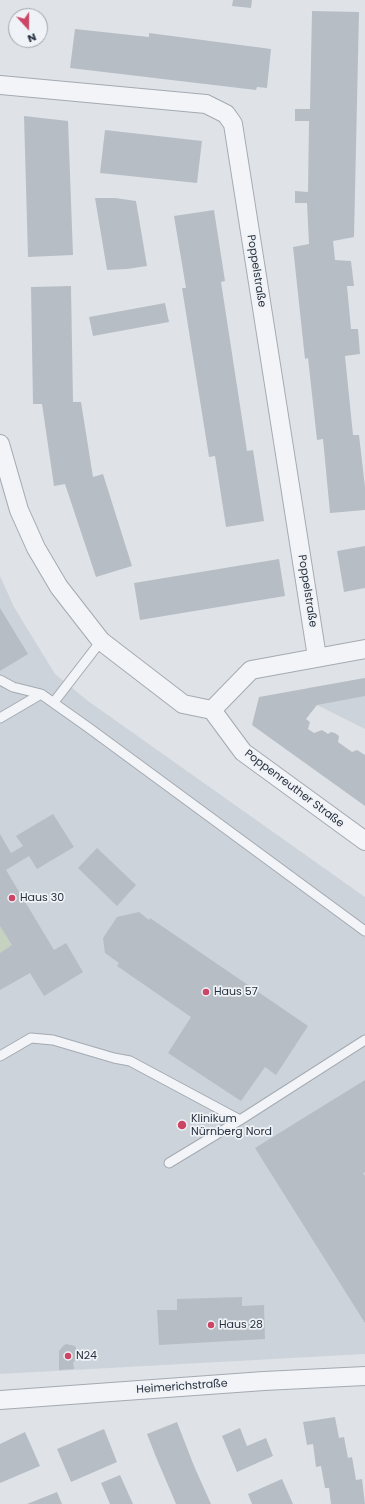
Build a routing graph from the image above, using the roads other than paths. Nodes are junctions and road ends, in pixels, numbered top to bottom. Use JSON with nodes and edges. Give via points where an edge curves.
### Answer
{"nodes":[{"id":1,"x":0,"y":85,"type":"edge"},
{"id":2,"x":0,"y":444,"type":"edge"},
{"id":3,"x":101,"y":641,"type":"junction"},
{"id":4,"x":365,"y":649,"type":"edge"},
{"id":5,"x":317,"y":657,"type":"junction"},
{"id":6,"x":0,"y":680,"type":"edge"},
{"id":7,"x":41,"y":694,"type":"junction"},
{"id":8,"x":54,"y":702,"type":"junction"},
{"id":9,"x":212,"y":710,"type":"junction"},
{"id":10,"x":0,"y":718,"type":"edge"},
{"id":11,"x":365,"y":841,"type":"edge"},
{"id":12,"x":365,"y":931,"type":"edge"},
{"id":13,"x":365,"y":1040,"type":"edge"},
{"id":14,"x":0,"y":1056,"type":"edge"},
{"id":15,"x":240,"y":1120,"type":"junction"},
{"id":16,"x":169,"y":1163,"type":"dead end"},
{"id":17,"x":365,"y":1376,"type":"edge"},
{"id":18,"x":0,"y":1400,"type":"edge"}],
"edges":[{"from":1,"to":5,"type":"street","name":"Poppelstraße","via":[[206,104],[226,114],[233,124]]},
{"from":2,"to":3,"type":"street","via":[[19,510],[36,548],[59,587]]},
{"from":3,"to":8,"type":"lane"},
{"from":3,"to":9,"type":"street","via":[[183,704]]},
{"from":4,"to":5,"type":"street"},
{"from":5,"to":9,"type":"street","via":[[251,670]]},
{"from":6,"to":7,"type":"lane","via":[[13,687]]},
{"from":7,"to":8,"type":"lane"},
{"from":7,"to":10,"type":"lane"},
{"from":8,"to":12,"type":"lane"},
{"from":9,"to":11,"type":"street","name":"Poppenreuther Straße","via":[[243,752]]},
{"from":13,"to":15,"type":"lane"},
{"from":14,"to":15,"type":"lane","via":[[31,1038],[53,1040],[130,1061]]},
{"from":15,"to":16,"type":"lane"},
{"from":17,"to":18,"type":"street","name":"Heimerichstraße"}]}
